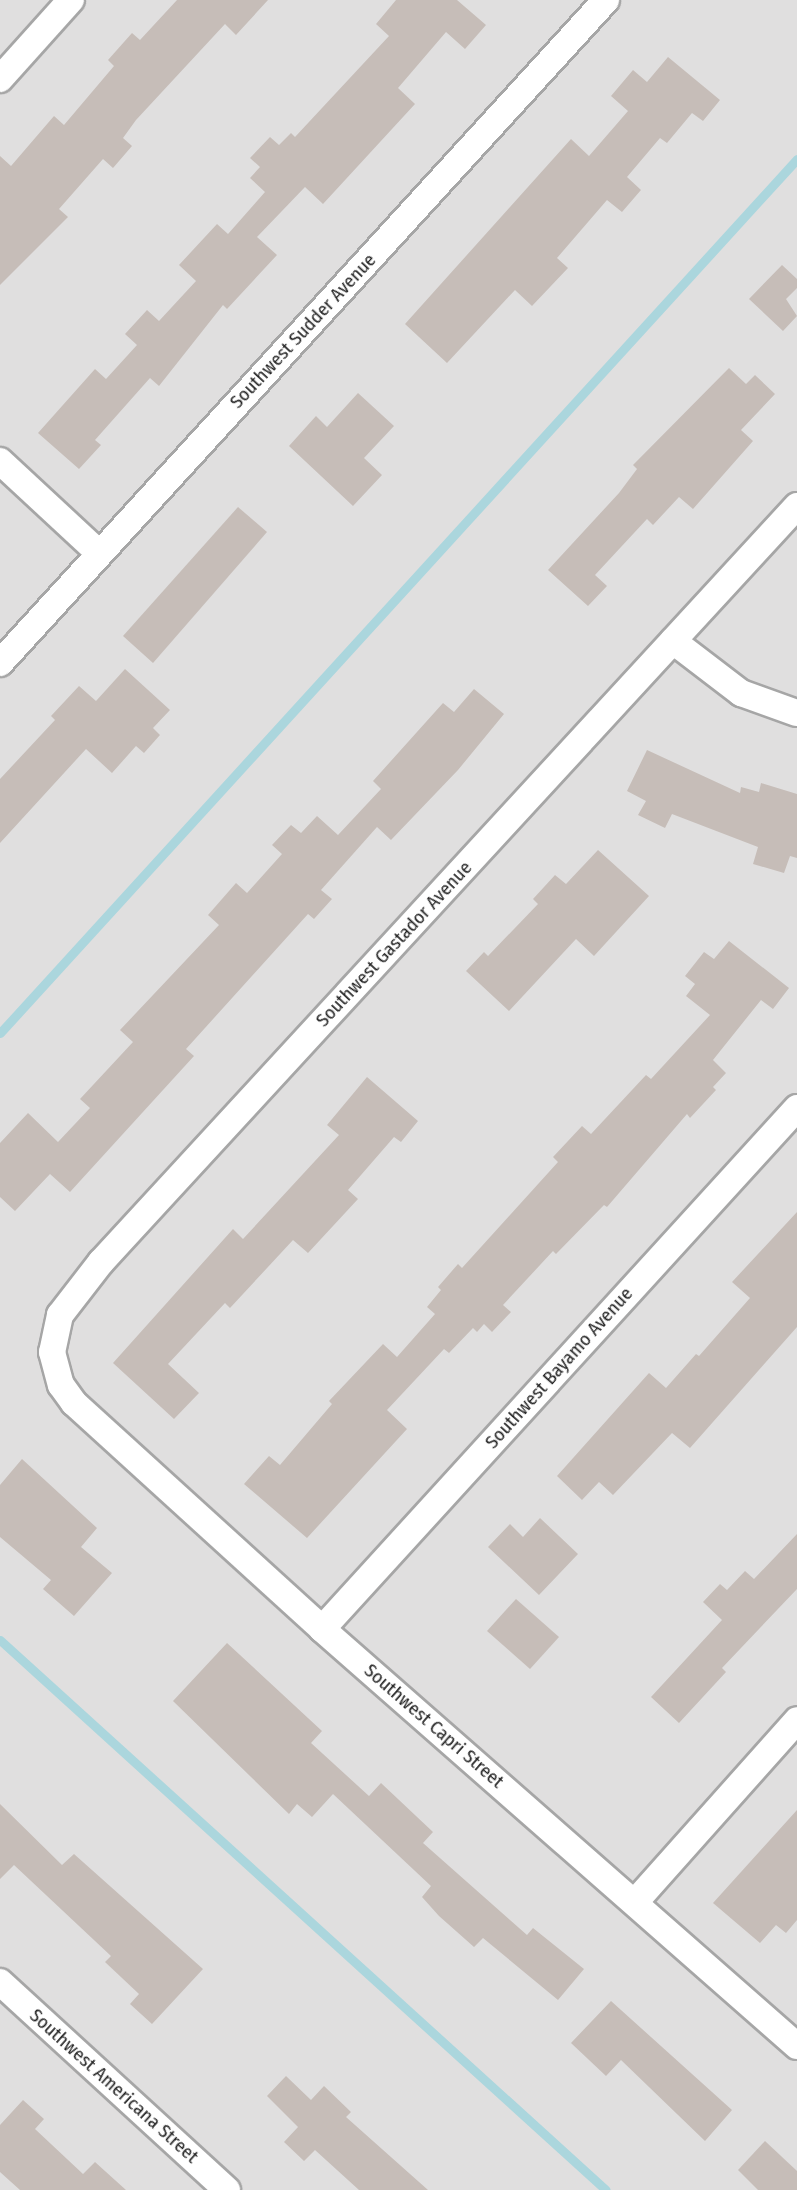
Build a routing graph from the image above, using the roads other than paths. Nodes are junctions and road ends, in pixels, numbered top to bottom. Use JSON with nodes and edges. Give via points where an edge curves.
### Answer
{"nodes":[{"id":1,"x":71,"y":0,"type":"edge"},
{"id":2,"x":606,"y":0,"type":"edge"},
{"id":3,"x":0,"y":79,"type":"edge"},
{"id":4,"x":0,"y":461,"type":"edge"},
{"id":5,"x":797,"y":506,"type":"edge"},
{"id":6,"x":99,"y":553,"type":"junction"},
{"id":7,"x":673,"y":641,"type":"junction"},
{"id":8,"x":0,"y":663,"type":"edge"},
{"id":9,"x":797,"y":713,"type":"edge"},
{"id":10,"x":797,"y":1108,"type":"edge"},
{"id":11,"x":74,"y":1403,"type":"joint"},
{"id":12,"x":322,"y":1629,"type":"junction"},
{"id":13,"x":797,"y":1720,"type":"edge"},
{"id":14,"x":636,"y":1901,"type":"junction"},
{"id":15,"x":0,"y":1982,"type":"edge"},
{"id":16,"x":797,"y":2046,"type":"edge"},
{"id":17,"x":228,"y":2190,"type":"edge"}],
"edges":[{"from":1,"to":3,"type":"street"},
{"from":2,"to":6,"type":"street","name":"Southwest Sudder Avenue"},
{"from":4,"to":6,"type":"street"},
{"from":5,"to":7,"type":"street","name":"Southwest Gastador Avenue"},
{"from":6,"to":8,"type":"street","name":"Southwest Sudder Avenue"},
{"from":7,"to":9,"type":"street","via":[[741,693]]},
{"from":7,"to":11,"type":"street","name":"Southwest Gastador Avenue","via":[[72,1295],[57,1324],[52,1352],[61,1385]]},
{"from":10,"to":12,"type":"street","name":"Southwest Bayamo Avenue"},
{"from":11,"to":12,"type":"street","name":"Southwest Capri Street"},
{"from":12,"to":14,"type":"street","name":"Southwest Capri Street"},
{"from":13,"to":14,"type":"street"},
{"from":14,"to":16,"type":"street","name":"Southwest Capri Street"},
{"from":15,"to":17,"type":"street","name":"Southwest Americana Street"}]}
